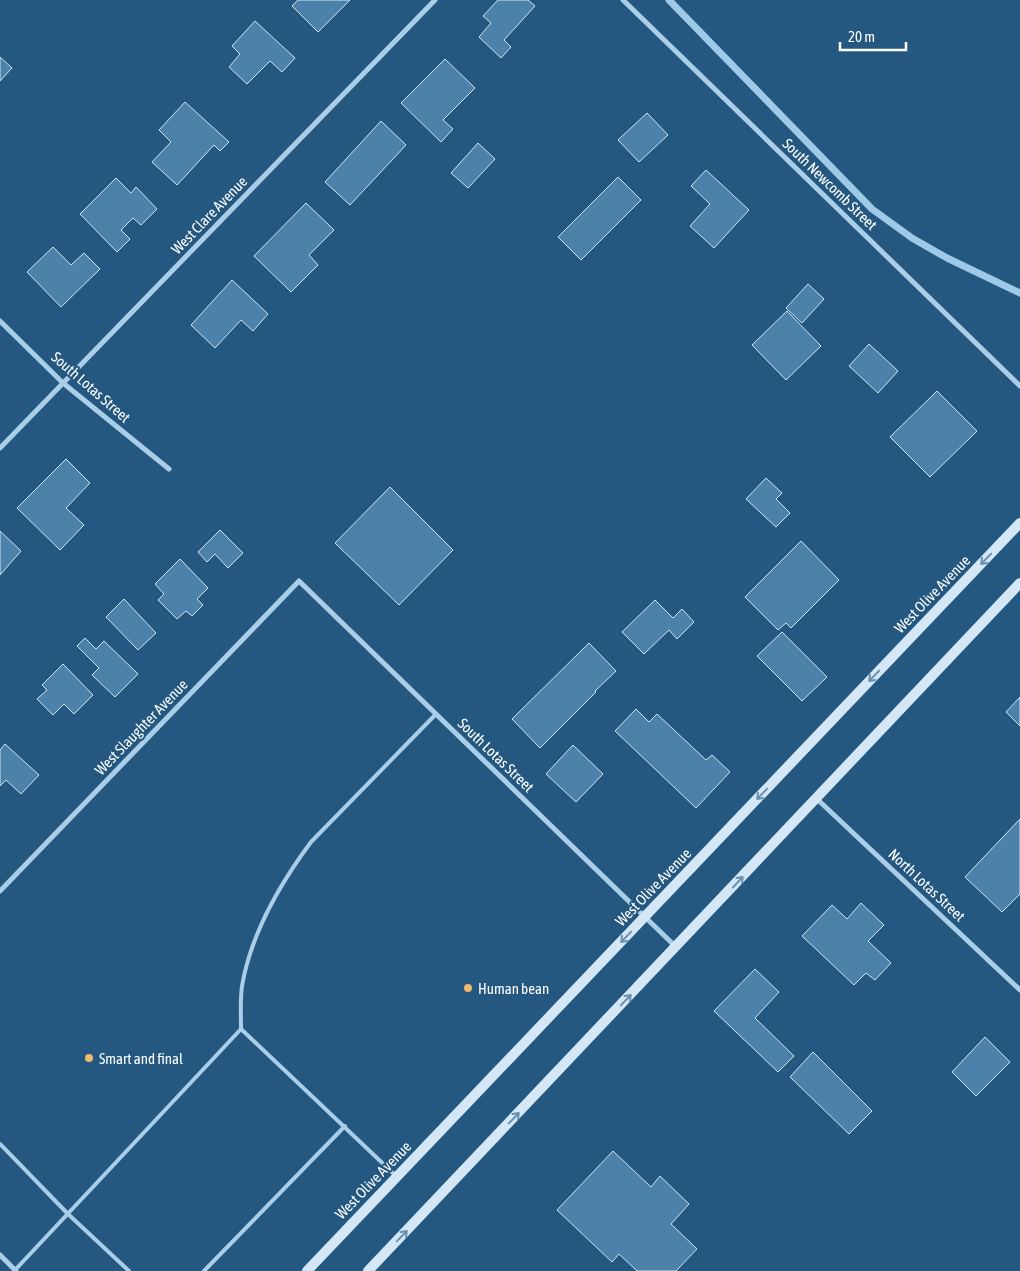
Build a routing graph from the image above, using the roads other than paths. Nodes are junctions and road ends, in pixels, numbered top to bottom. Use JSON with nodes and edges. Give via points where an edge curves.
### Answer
{"nodes":[{"id":1,"x":436,"y":0,"type":"edge"},
{"id":2,"x":622,"y":0,"type":"edge"},
{"id":3,"x":0,"y":321,"type":"edge"},
{"id":4,"x":63,"y":383,"type":"junction"},
{"id":5,"x":1020,"y":386,"type":"edge"},
{"id":6,"x":0,"y":448,"type":"edge"},
{"id":7,"x":169,"y":469,"type":"dead end"},
{"id":8,"x":1020,"y":524,"type":"edge"},
{"id":9,"x":299,"y":581,"type":"joint"},
{"id":10,"x":1020,"y":584,"type":"edge"},
{"id":11,"x":436,"y":714,"type":"junction"},
{"id":12,"x":817,"y":799,"type":"junction"},
{"id":13,"x":0,"y":891,"type":"edge"},
{"id":14,"x":645,"y":917,"type":"junction"},
{"id":15,"x":676,"y":947,"type":"junction"},
{"id":16,"x":1020,"y":990,"type":"edge"},
{"id":17,"x":241,"y":1029,"type":"junction"},
{"id":18,"x":345,"y":1126,"type":"junction"},
{"id":19,"x":0,"y":1144,"type":"edge"},
{"id":20,"x":397,"y":1177,"type":"junction"},
{"id":21,"x":68,"y":1214,"type":"junction"},
{"id":22,"x":0,"y":1255,"type":"edge"},
{"id":23,"x":16,"y":1270,"type":"edge"},
{"id":24,"x":129,"y":1271,"type":"edge"},
{"id":25,"x":204,"y":1271,"type":"edge"},
{"id":26,"x":308,"y":1271,"type":"edge"},
{"id":27,"x":368,"y":1271,"type":"edge"}],
"edges":[{"from":1,"to":4,"type":"street","name":"West Clare Avenue"},
{"from":2,"to":5,"type":"street","name":"South Newcomb Street"},
{"from":3,"to":4,"type":"street","name":"South Lotas Street"},
{"from":4,"to":6,"type":"street","name":"West Clare Avenue"},
{"from":4,"to":7,"type":"street","name":"South Lotas Street"},
{"from":8,"to":14,"type":"main road","name":"West Olive Avenue","one_way":true},
{"from":9,"to":11,"type":"street","name":"South Lotas Street"},
{"from":9,"to":13,"type":"street","name":"West Slaughter Avenue"},
{"from":10,"to":12,"type":"main road"},
{"from":11,"to":14,"type":"street","name":"South Lotas Street"},
{"from":11,"to":17,"type":"lane","via":[[311,842],[294,865],[249,953],[240,1004]]},
{"from":15,"to":12,"type":"main road","one_way":true},
{"from":12,"to":16,"type":"street","name":"North Lotas Street"},
{"from":14,"to":15,"type":"street","name":"South Lotas Street"},
{"from":14,"to":20,"type":"main road","name":"West Olive Avenue","one_way":true},
{"from":27,"to":15,"type":"main road","one_way":true},
{"from":17,"to":18,"type":"lane"},
{"from":17,"to":21,"type":"lane"},
{"from":18,"to":20,"type":"lane"},
{"from":18,"to":25,"type":"lane"},
{"from":19,"to":21,"type":"lane"},
{"from":20,"to":26,"type":"main road","name":"West Olive Avenue"},
{"from":21,"to":23,"type":"lane"},
{"from":21,"to":24,"type":"lane"},
{"from":22,"to":23,"type":"street"}]}
